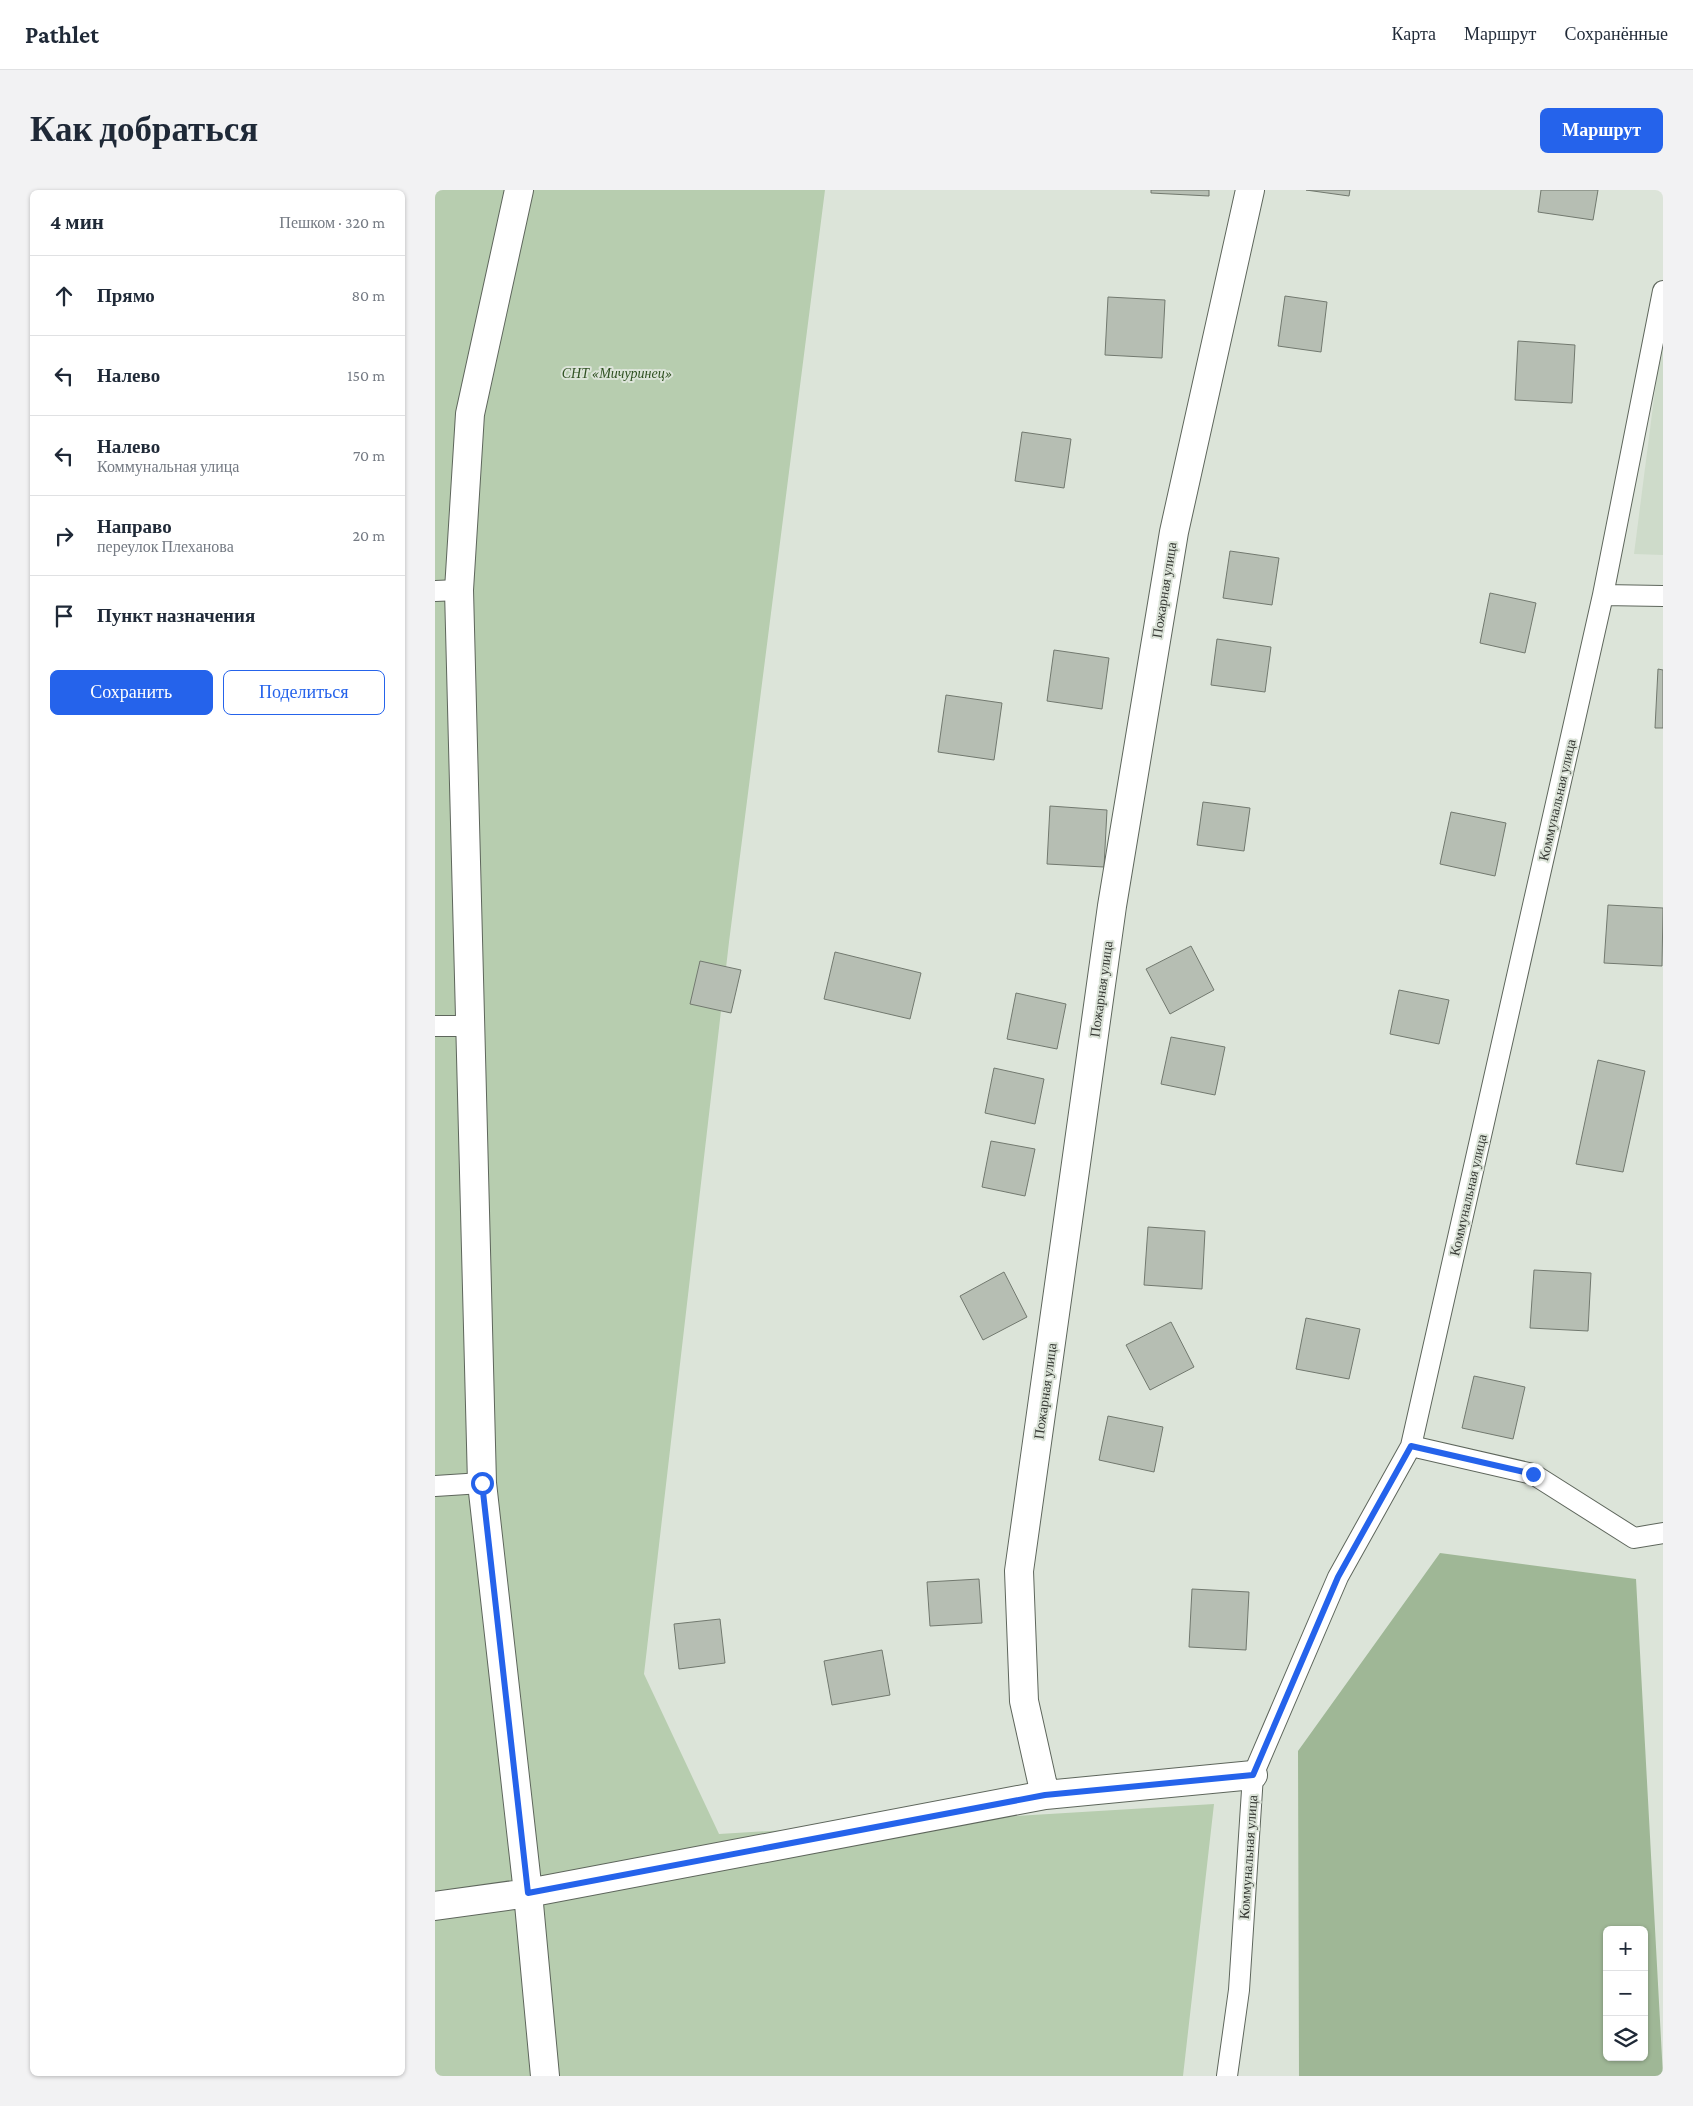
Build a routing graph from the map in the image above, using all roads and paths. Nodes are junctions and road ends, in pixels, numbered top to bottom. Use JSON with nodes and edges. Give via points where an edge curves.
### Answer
{"nodes":[{"id":1,"x":519,"y":190,"type":"edge"},
{"id":2,"x":1250,"y":190,"type":"edge"},
{"id":3,"x":1663,"y":291,"type":"edge"},
{"id":4,"x":447,"y":590,"type":"edge"},
{"id":5,"x":1603,"y":595,"type":"junction"},
{"id":6,"x":1663,"y":596,"type":"edge"},
{"id":7,"x":435,"y":1026,"type":"edge"},
{"id":8,"x":469,"y":1026,"type":"junction"},
{"id":9,"x":1411,"y":1446,"type":"junction"},
{"id":10,"x":482,"y":1483,"type":"junction"},
{"id":11,"x":435,"y":1486,"type":"edge"},
{"id":12,"x":1663,"y":1533,"type":"edge"},
{"id":13,"x":1253,"y":1775,"type":"junction"},
{"id":14,"x":1045,"y":1795,"type":"junction"},
{"id":15,"x":528,"y":1893,"type":"junction"},
{"id":16,"x":435,"y":1906,"type":"edge"},
{"id":17,"x":545,"y":2076,"type":"edge"},
{"id":18,"x":1227,"y":2076,"type":"edge"}],
"edges":[{"from":1,"to":4,"type":"street","via":[[471,414]]},
{"from":2,"to":14,"type":"street","name":"Пожарная улица","via":[[1174,532],[1112,906],[1019,1571],[1025,1701]]},
{"from":3,"to":5,"type":"lane","name":"Коммунальная улица"},
{"from":4,"to":8,"type":"street"},
{"from":5,"to":6,"type":"lane"},
{"from":5,"to":9,"type":"lane","name":"Коммунальная улица"},
{"from":7,"to":8,"type":"lane"},
{"from":8,"to":10,"type":"street"},
{"from":9,"to":12,"type":"lane","via":[[1533,1474],[1634,1538]]},
{"from":9,"to":13,"type":"lane","name":"Коммунальная улица","via":[[1338,1577]]},
{"from":10,"to":11,"type":"lane"},
{"from":10,"to":15,"type":"street"},
{"from":13,"to":14,"type":"street"},
{"from":13,"to":18,"type":"lane","name":"Коммунальная улица","via":[[1239,1990]]},
{"from":14,"to":15,"type":"street"},
{"from":15,"to":16,"type":"street"},
{"from":15,"to":17,"type":"street"}]}
